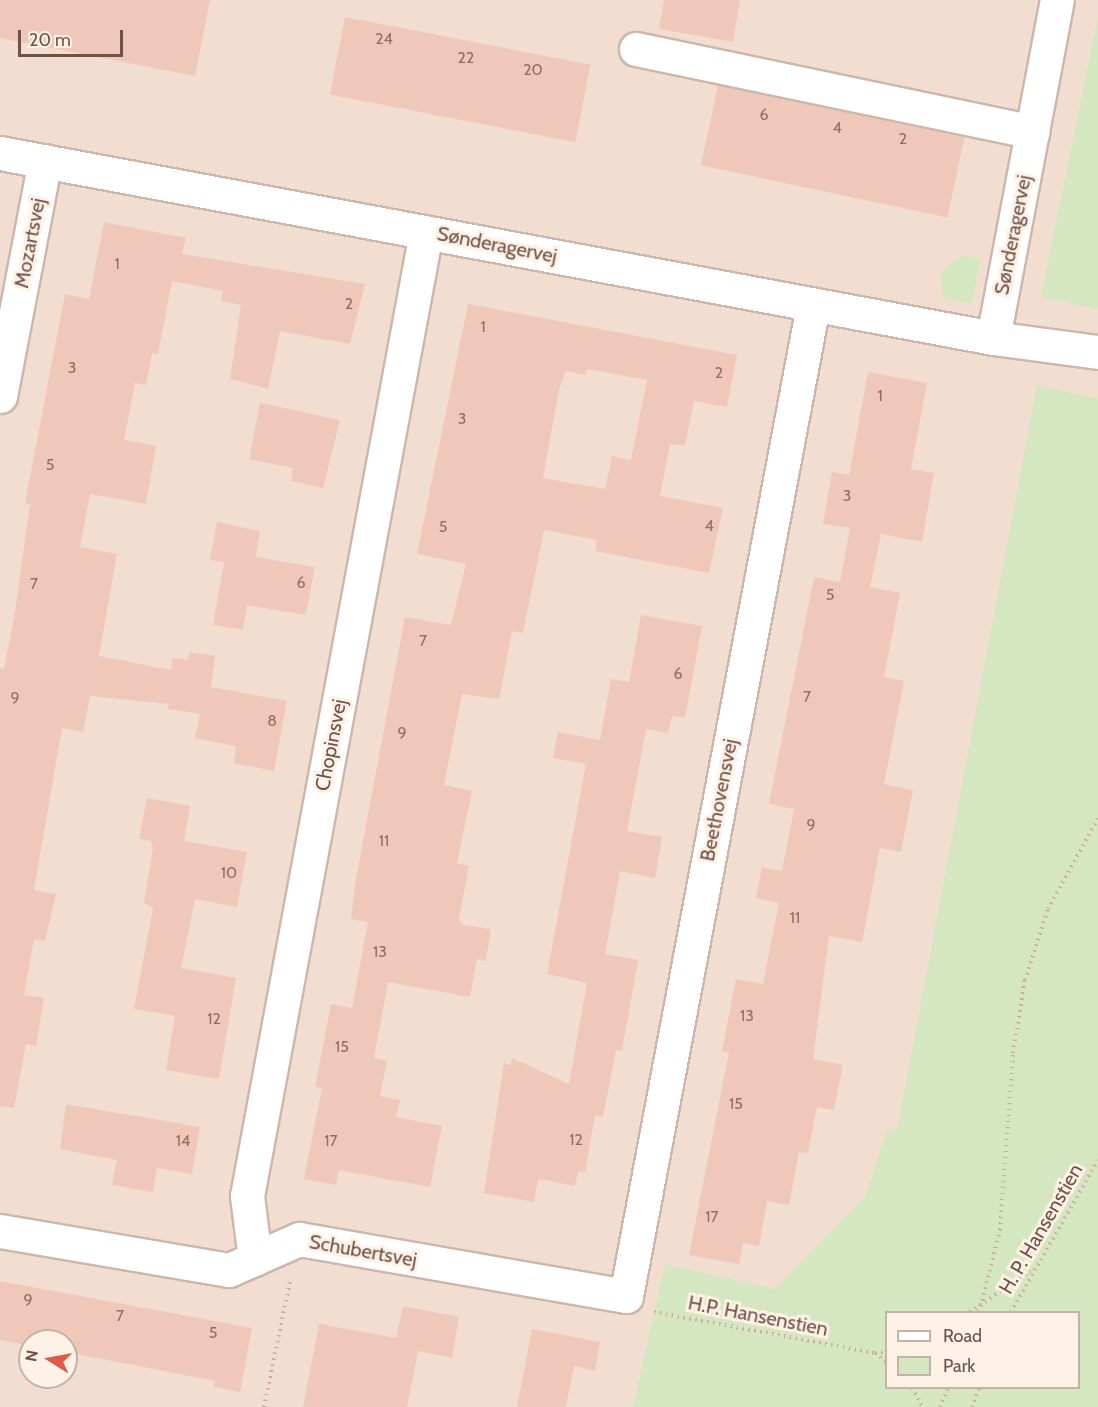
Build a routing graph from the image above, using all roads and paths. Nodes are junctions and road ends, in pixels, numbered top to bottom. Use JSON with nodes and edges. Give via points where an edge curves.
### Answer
{"nodes":[{"id":1,"x":1058,"y":0,"type":"edge"},
{"id":2,"x":636,"y":50,"type":"dead end"},
{"id":3,"x":1032,"y":132,"type":"junction"},
{"id":4,"x":0,"y":153,"type":"edge"},
{"id":5,"x":45,"y":161,"type":"junction"},
{"id":6,"x":426,"y":232,"type":"junction"},
{"id":7,"x":813,"y":304,"type":"junction"},
{"id":8,"x":993,"y":338,"type":"junction"},
{"id":9,"x":1098,"y":352,"type":"edge"},
{"id":10,"x":0,"y":396,"type":"edge"},
{"id":11,"x":1098,"y":818,"type":"edge"},
{"id":12,"x":1098,"y":1160,"type":"edge"},
{"id":13,"x":0,"y":1231,"type":"edge"},
{"id":14,"x":298,"y":1239,"type":"junction"},
{"id":15,"x":255,"y":1259,"type":"junction"},
{"id":16,"x":1031,"y":1271,"type":"junction"},
{"id":17,"x":626,"y":1296,"type":"junction"},
{"id":18,"x":984,"y":1302,"type":"junction"},
{"id":19,"x":970,"y":1311,"type":"edge"},
{"id":20,"x":980,"y":1311,"type":"edge"},
{"id":21,"x":1011,"y":1311,"type":"edge"},
{"id":22,"x":885,"y":1351,"type":"edge"},
{"id":23,"x":875,"y":1353,"type":"junction"},
{"id":24,"x":885,"y":1361,"type":"edge"},
{"id":25,"x":913,"y":1389,"type":"edge"},
{"id":26,"x":948,"y":1389,"type":"edge"},
{"id":27,"x":979,"y":1389,"type":"edge"},
{"id":28,"x":264,"y":1407,"type":"edge"},
{"id":29,"x":923,"y":1407,"type":"edge"},
{"id":30,"x":940,"y":1407,"type":"edge"},
{"id":31,"x":972,"y":1407,"type":"edge"}],
"edges":[{"from":1,"to":3,"type":"street","name":"Sønderagervej"},
{"from":2,"to":3,"type":"street"},
{"from":3,"to":8,"type":"street","name":"Sønderagervej"},
{"from":4,"to":5,"type":"street","name":"Sønderagervej"},
{"from":5,"to":6,"type":"street","name":"Sønderagervej"},
{"from":5,"to":10,"type":"street","name":"Mozartsvej"},
{"from":6,"to":7,"type":"street","name":"Sønderagervej"},
{"from":6,"to":15,"type":"street","name":"Chopinsvej","via":[[247,1196]]},
{"from":7,"to":8,"type":"street","name":"Sønderagervej"},
{"from":7,"to":17,"type":"street","name":"Beethovensvej"},
{"from":8,"to":9,"type":"street","name":"Sønderagervej"},
{"from":11,"to":18,"type":"path","via":[[1048,909],[1025,980],[1013,1053],[1000,1230]]},
{"from":12,"to":16,"type":"path","name":"H. P. Hansenstien"},
{"from":13,"to":15,"type":"street","name":"Schubertsvej","via":[[229,1270]]},
{"from":14,"to":15,"type":"street","name":"Schubertsvej"},
{"from":14,"to":17,"type":"street","name":"Schubertsvej"},
{"from":14,"to":28,"type":"path"},
{"from":16,"to":18,"type":"path"},
{"from":16,"to":21,"type":"path","name":"H. P. Hansenstien"},
{"from":17,"to":23,"type":"path","name":"H.P. Hansenstien","via":[[647,1310]]},
{"from":18,"to":19,"type":"path"},
{"from":18,"to":20,"type":"path"},
{"from":22,"to":23,"type":"path"},
{"from":23,"to":24,"type":"path","name":"H.P. Hansenstien"},
{"from":25,"to":29,"type":"path"},
{"from":26,"to":30,"type":"path"},
{"from":27,"to":31,"type":"path"}]}
